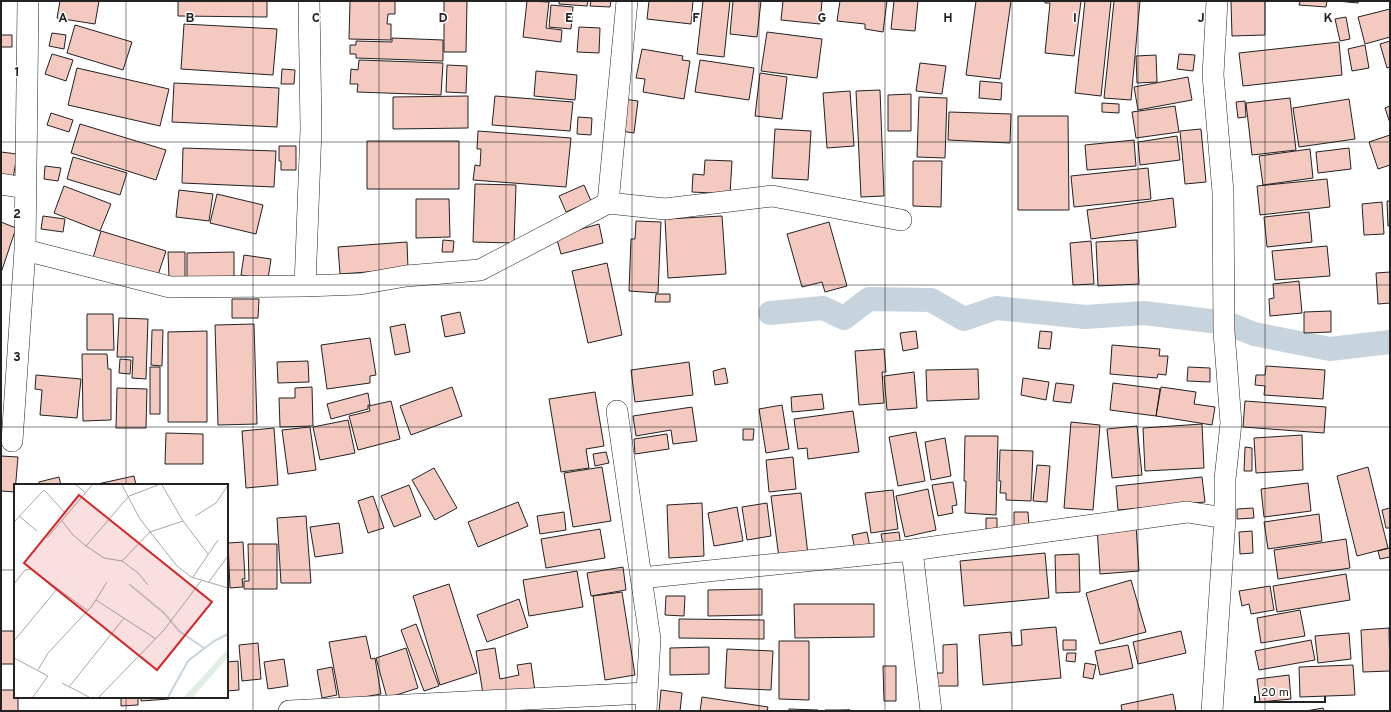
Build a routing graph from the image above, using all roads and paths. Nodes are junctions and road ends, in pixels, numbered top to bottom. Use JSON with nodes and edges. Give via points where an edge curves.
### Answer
{"nodes":[{"id":1,"x":28,"y":1,"type":"edge"},
{"id":2,"x":309,"y":1,"type":"edge"},
{"id":3,"x":627,"y":1,"type":"edge"},
{"id":4,"x":1217,"y":1,"type":"edge"},
{"id":5,"x":1,"y":184,"type":"edge"},
{"id":6,"x":25,"y":188,"type":"junction"},
{"id":7,"x":608,"y":203,"type":"junction"},
{"id":8,"x":901,"y":220,"type":"dead end"},
{"id":9,"x":25,"y":250,"type":"junction"},
{"id":10,"x":305,"y":286,"type":"junction"},
{"id":11,"x":617,"y":411,"type":"dead end"},
{"id":12,"x":12,"y":441,"type":"dead end"},
{"id":13,"x":1225,"y":518,"type":"junction"},
{"id":14,"x":912,"y":550,"type":"junction"},
{"id":15,"x":641,"y":578,"type":"junction"},
{"id":16,"x":646,"y":702,"type":"edge"},
{"id":17,"x":342,"y":710,"type":"edge"},
{"id":18,"x":288,"y":711,"type":"edge"},
{"id":19,"x":931,"y":711,"type":"edge"},
{"id":20,"x":1212,"y":711,"type":"edge"}],
"edges":[{"from":1,"to":6,"type":"street"},
{"from":2,"to":10,"type":"street","via":[[311,129]]},
{"from":3,"to":7,"type":"street"},
{"from":4,"to":13,"type":"street","via":[[1213,75],[1223,192],[1224,332],[1231,423],[1225,479]]},
{"from":5,"to":6,"type":"street"},
{"from":6,"to":9,"type":"street"},
{"from":7,"to":8,"type":"street","via":[[665,209],[772,196]]},
{"from":7,"to":10,"type":"street","via":[[480,270],[406,276],[360,284]]},
{"from":9,"to":10,"type":"street","via":[[170,287]]},
{"from":9,"to":12,"type":"street"},
{"from":11,"to":15,"type":"street"},
{"from":13,"to":14,"type":"street","via":[[1187,512]]},
{"from":13,"to":20,"type":"street"},
{"from":14,"to":15,"type":"street"},
{"from":14,"to":19,"type":"street"},
{"from":15,"to":16,"type":"street","via":[[650,638]]},
{"from":16,"to":17,"type":"street"},
{"from":17,"to":18,"type":"street"}]}
